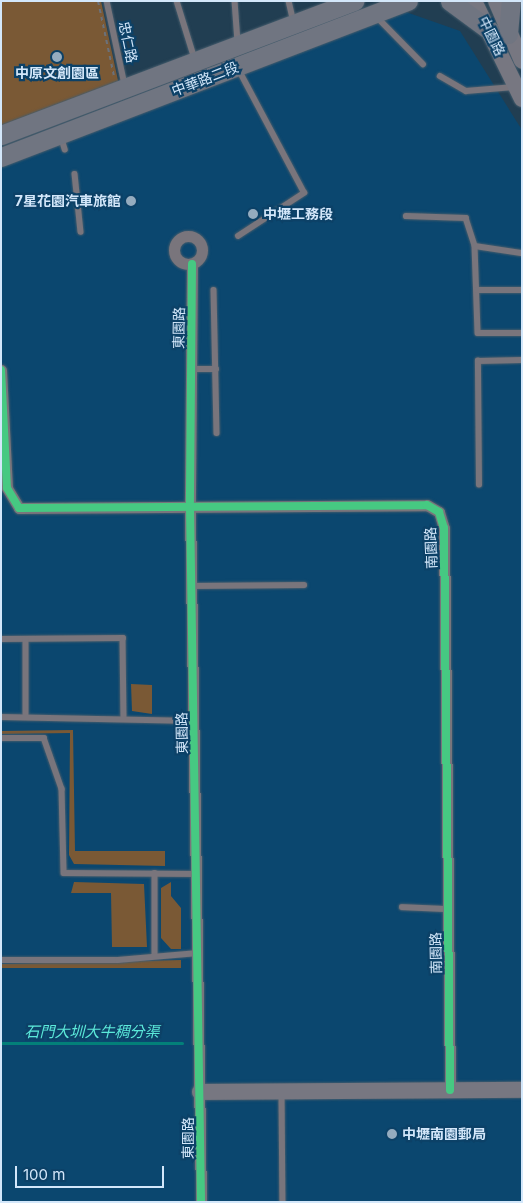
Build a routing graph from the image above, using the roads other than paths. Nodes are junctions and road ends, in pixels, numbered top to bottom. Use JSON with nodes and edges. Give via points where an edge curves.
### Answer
{"nodes":[{"id":1,"x":107,"y":1,"type":"edge"},
{"id":2,"x":177,"y":1,"type":"edge"},
{"id":3,"x":235,"y":1,"type":"edge"},
{"id":4,"x":289,"y":1,"type":"edge"},
{"id":5,"x":354,"y":1,"type":"edge"},
{"id":6,"x":408,"y":1,"type":"edge"},
{"id":7,"x":450,"y":1,"type":"edge"},
{"id":8,"x":474,"y":1,"type":"edge"},
{"id":9,"x":496,"y":1,"type":"edge"},
{"id":10,"x":511,"y":1,"type":"edge"},
{"id":11,"x":374,"y":14,"type":"junction"},
{"id":12,"x":294,"y":24,"type":"junction"},
{"id":13,"x":489,"y":30,"type":"junction"},
{"id":14,"x":508,"y":34,"type":"junction"},
{"id":15,"x":237,"y":56,"type":"junction"},
{"id":16,"x":196,"y":61,"type":"junction"},
{"id":17,"x":522,"y":61,"type":"edge"},
{"id":18,"x":423,"y":64,"type":"dead end"},
{"id":19,"x":440,"y":76,"type":"dead end"},
{"id":20,"x":120,"y":85,"type":"junction"},
{"id":21,"x":519,"y":92,"type":"edge"},
{"id":22,"x":1,"y":134,"type":"edge"},
{"id":23,"x":1,"y":157,"type":"edge"},
{"id":24,"x":75,"y":174,"type":"dead end"},
{"id":25,"x":406,"y":216,"type":"dead end"},
{"id":26,"x":81,"y":232,"type":"dead end"},
{"id":27,"x":238,"y":236,"type":"dead end"},
{"id":28,"x":475,"y":246,"type":"junction"},
{"id":29,"x":522,"y":253,"type":"edge"},
{"id":30,"x":192,"y":264,"type":"dead end"},
{"id":31,"x":214,"y":290,"type":"dead end"},
{"id":32,"x":477,"y":290,"type":"junction"},
{"id":33,"x":522,"y":290,"type":"edge"},
{"id":34,"x":522,"y":333,"type":"edge"},
{"id":35,"x":522,"y":360,"type":"edge"},
{"id":36,"x":191,"y":369,"type":"junction"},
{"id":37,"x":216,"y":369,"type":"junction"},
{"id":38,"x":1,"y":370,"type":"edge"},
{"id":39,"x":217,"y":433,"type":"dead end"},
{"id":40,"x":479,"y":486,"type":"dead end"},
{"id":41,"x":190,"y":508,"type":"junction"},
{"id":42,"x":304,"y":585,"type":"dead end"},
{"id":43,"x":192,"y":586,"type":"junction"},
{"id":44,"x":26,"y":639,"type":"junction"},
{"id":45,"x":1,"y":640,"type":"edge"},
{"id":46,"x":1,"y":717,"type":"edge"},
{"id":47,"x":26,"y":717,"type":"junction"},
{"id":48,"x":124,"y":718,"type":"junction"},
{"id":49,"x":194,"y":721,"type":"junction"},
{"id":50,"x":1,"y":738,"type":"edge"},
{"id":51,"x":155,"y":873,"type":"junction"},
{"id":52,"x":196,"y":874,"type":"junction"},
{"id":53,"x":402,"y":907,"type":"dead end"},
{"id":54,"x":448,"y":908,"type":"junction"},
{"id":55,"x":198,"y":953,"type":"junction"},
{"id":56,"x":155,"y":954,"type":"junction"},
{"id":57,"x":1,"y":960,"type":"edge"},
{"id":58,"x":450,"y":1090,"type":"junction"},
{"id":59,"x":522,"y":1090,"type":"edge"},
{"id":60,"x":200,"y":1092,"type":"junction"},
{"id":61,"x":282,"y":1094,"type":"junction"},
{"id":62,"x":201,"y":1202,"type":"edge"},
{"id":63,"x":283,"y":1202,"type":"edge"}],
"edges":[{"from":1,"to":20,"type":"lane","name":"忠仁路"},
{"from":2,"to":16,"type":"lane"},
{"from":3,"to":15,"type":"lane","via":[[233,22]]},
{"from":4,"to":12,"type":"lane"},
{"from":5,"to":12,"type":"main road","name":"中華路二段"},
{"from":6,"to":11,"type":"main road","name":"中華路二段"},
{"from":7,"to":13,"type":"main road"},
{"from":8,"to":13,"type":"street","name":"中園路"},
{"from":9,"to":14,"type":"street","name":"中園路"},
{"from":10,"to":14,"type":"main road"},
{"from":11,"to":15,"type":"main road","name":"中華路二段"},
{"from":11,"to":18,"type":"lane"},
{"from":12,"to":15,"type":"main road","name":"中華路二段"},
{"from":13,"to":21,"type":"street","name":"中園路"},
{"from":14,"to":17,"type":"street","name":"中園路"},
{"from":15,"to":16,"type":"main road","name":"中華路二段"},
{"from":15,"to":23,"type":"main road","name":"中華路二段","via":[[63,141]]},
{"from":15,"to":27,"type":"lane","via":[[304,192]]},
{"from":16,"to":20,"type":"main road","name":"中華路二段"},
{"from":19,"to":21,"type":"lane","via":[[466,91]]},
{"from":20,"to":22,"type":"main road","name":"中華路二段"},
{"from":24,"to":26,"type":"lane"},
{"from":25,"to":28,"type":"lane","via":[[466,218]]},
{"from":28,"to":29,"type":"lane"},
{"from":28,"to":32,"type":"lane"},
{"from":30,"to":36,"type":"street","name":"東園路"},
{"from":31,"to":37,"type":"lane"},
{"from":32,"to":33,"type":"lane"},
{"from":32,"to":34,"type":"lane","via":[[478,333]]},
{"from":35,"to":40,"type":"lane","via":[[478,361]]},
{"from":36,"to":37,"type":"lane"},
{"from":36,"to":41,"type":"street","name":"東園路"},
{"from":37,"to":39,"type":"lane"},
{"from":38,"to":41,"type":"street","name":"南園路","via":[[7,488],[14,505],[42,511]]},
{"from":41,"to":43,"type":"street","name":"東園路"},
{"from":41,"to":54,"type":"street","name":"南園路","via":[[427,505],[439,512],[444,528]]},
{"from":42,"to":43,"type":"lane"},
{"from":43,"to":49,"type":"street","name":"東園路"},
{"from":44,"to":45,"type":"lane"},
{"from":44,"to":47,"type":"lane"},
{"from":44,"to":48,"type":"lane","via":[[123,638]]},
{"from":46,"to":47,"type":"lane"},
{"from":47,"to":48,"type":"lane"},
{"from":48,"to":49,"type":"lane"},
{"from":49,"to":52,"type":"street","name":"東園路"},
{"from":50,"to":51,"type":"lane","via":[[44,738],[62,789],[64,872]]},
{"from":51,"to":52,"type":"lane"},
{"from":51,"to":56,"type":"lane"},
{"from":52,"to":55,"type":"street","name":"東園路"},
{"from":53,"to":54,"type":"lane"},
{"from":54,"to":58,"type":"street","name":"南園路"},
{"from":55,"to":56,"type":"lane"},
{"from":55,"to":60,"type":"street","name":"東園路"},
{"from":56,"to":57,"type":"lane","via":[[118,960]]},
{"from":58,"to":59,"type":"street"},
{"from":58,"to":61,"type":"street"},
{"from":60,"to":61,"type":"street"},
{"from":60,"to":62,"type":"street","name":"東園路"},
{"from":61,"to":63,"type":"lane"}]}
